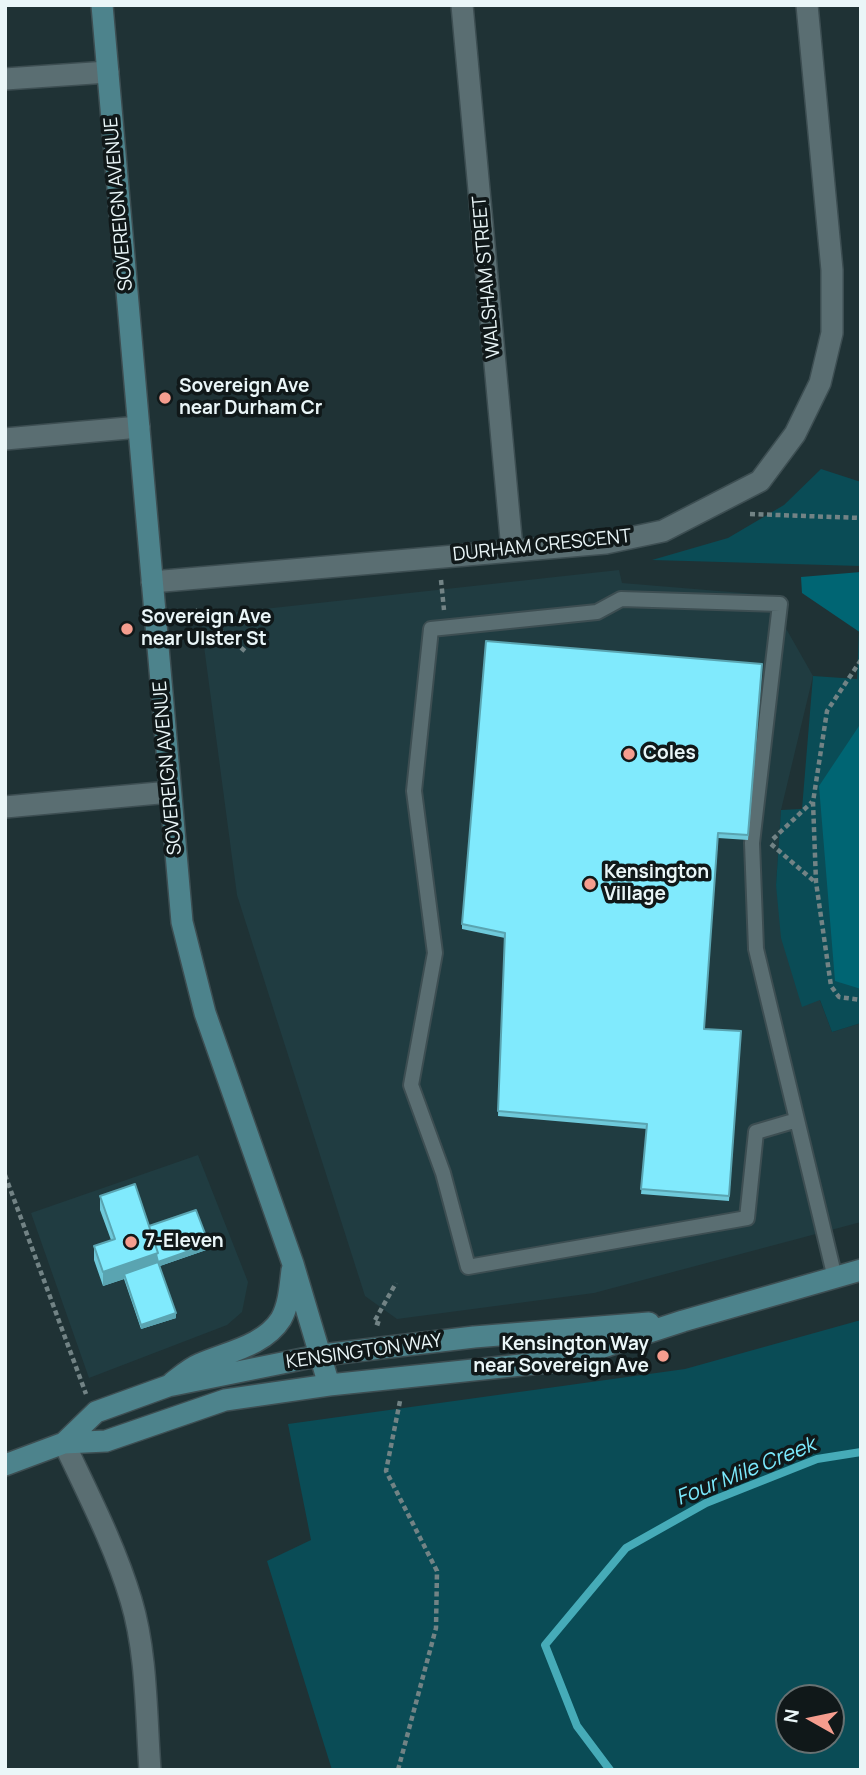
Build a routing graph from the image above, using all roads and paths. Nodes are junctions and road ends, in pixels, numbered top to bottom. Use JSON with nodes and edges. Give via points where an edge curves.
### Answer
{"nodes":[{"id":1,"x":102,"y":5,"type":"edge"},
{"id":2,"x":461,"y":5,"type":"edge"},
{"id":3,"x":807,"y":5,"type":"edge"},
{"id":4,"x":108,"y":72,"type":"junction"},
{"id":5,"x":5,"y":79,"type":"edge"},
{"id":6,"x":139,"y":427,"type":"junction"},
{"id":7,"x":5,"y":439,"type":"edge"},
{"id":8,"x":746,"y":515,"type":"dead end"},
{"id":9,"x":861,"y":518,"type":"edge"},
{"id":10,"x":512,"y":549,"type":"junction"},
{"id":11,"x":439,"y":557,"type":"junction"},
{"id":12,"x":152,"y":582,"type":"junction"},
{"id":13,"x":195,"y":610,"type":"dead end"},
{"id":14,"x":445,"y":628,"type":"junction"},
{"id":15,"x":245,"y":651,"type":"dead end"},
{"id":16,"x":861,"y":660,"type":"edge"},
{"id":17,"x":170,"y":792,"type":"junction"},
{"id":18,"x":813,"y":802,"type":"junction"},
{"id":19,"x":5,"y":807,"type":"edge"},
{"id":20,"x":769,"y":842,"type":"junction"},
{"id":21,"x":752,"y":843,"type":"junction"},
{"id":22,"x":816,"y":883,"type":"junction"},
{"id":23,"x":861,"y":1000,"type":"edge"},
{"id":24,"x":797,"y":1120,"type":"junction"},
{"id":25,"x":5,"y":1175,"type":"edge"},
{"id":26,"x":293,"y":1264,"type":"junction"},
{"id":27,"x":861,"y":1270,"type":"edge"},
{"id":28,"x":835,"y":1278,"type":"junction"},
{"id":29,"x":683,"y":1321,"type":"junction"},
{"id":30,"x":322,"y":1355,"type":"junction"},
{"id":31,"x":396,"y":1377,"type":"junction"},
{"id":32,"x":329,"y":1385,"type":"junction"},
{"id":33,"x":168,"y":1386,"type":"junction"},
{"id":34,"x":96,"y":1412,"type":"junction"},
{"id":35,"x":64,"y":1443,"type":"junction"},
{"id":36,"x":5,"y":1465,"type":"edge"},
{"id":37,"x":150,"y":1770,"type":"edge"},
{"id":38,"x":398,"y":1770,"type":"edge"}],
"edges":[{"from":1,"to":4,"type":"street","name":"SOVEREIGN AVENUE"},
{"from":2,"to":10,"type":"street","name":"WALSHAM STREET"},
{"from":3,"to":10,"type":"street","name":"DURHAM CRESCENT","via":[[831,271],[832,333],[820,383],[795,434],[760,481],[663,531],[606,543]]},
{"from":4,"to":5,"type":"street"},
{"from":4,"to":6,"type":"street","name":"SOVEREIGN AVENUE"},
{"from":6,"to":7,"type":"street"},
{"from":6,"to":12,"type":"street","name":"SOVEREIGN AVENUE"},
{"from":8,"to":9,"type":"path"},
{"from":10,"to":11,"type":"street","name":"DURHAM CRESCENT"},
{"from":11,"to":12,"type":"street","name":"DURHAM CRESCENT"},
{"from":11,"to":14,"type":"path"},
{"from":12,"to":17,"type":"street","name":"SOVEREIGN AVENUE"},
{"from":13,"to":15,"type":"path"},
{"from":14,"to":21,"type":"lane","via":[[597,612],[621,599],[780,604]]},
{"from":14,"to":24,"type":"lane","via":[[432,629],[414,791],[435,953],[411,1085],[443,1173],[468,1267],[747,1218],[756,1132]]},
{"from":16,"to":18,"type":"path","via":[[827,711]]},
{"from":17,"to":19,"type":"street"},
{"from":17,"to":26,"type":"street","name":"SOVEREIGN AVENUE","via":[[182,922],[205,1013]]},
{"from":18,"to":20,"type":"path"},
{"from":18,"to":22,"type":"path"},
{"from":20,"to":21,"type":"path"},
{"from":20,"to":22,"type":"path"},
{"from":21,"to":24,"type":"lane","via":[[756,949]]},
{"from":22,"to":23,"type":"path","via":[[831,986],[839,997]]},
{"from":24,"to":28,"type":"lane"},
{"from":25,"to":34,"type":"path"},
{"from":26,"to":30,"type":"street","name":"SOVEREIGN AVENUE"},
{"from":26,"to":33,"type":"street","via":[[280,1320],[257,1341],[196,1365]]},
{"from":27,"to":28,"type":"street","name":"KENSINGTON WAY"},
{"from":28,"to":29,"type":"street","name":"KENSINGTON WAY"},
{"from":29,"to":30,"type":"street","name":"KENSINGTON WAY","via":[[474,1337]]},
{"from":29,"to":31,"type":"street","name":"KENSINGTON WAY","via":[[560,1361]]},
{"from":30,"to":32,"type":"street","name":"SOVEREIGN AVENUE"},
{"from":30,"to":33,"type":"street","name":"KENSINGTON WAY"},
{"from":31,"to":32,"type":"street","name":"KENSINGTON WAY"},
{"from":31,"to":38,"type":"path","via":[[400,1399],[386,1471],[437,1572],[436,1628]]},
{"from":32,"to":35,"type":"street","name":"KENSINGTON WAY","via":[[225,1401],[106,1441]]},
{"from":33,"to":34,"type":"street","name":"KENSINGTON WAY"},
{"from":34,"to":35,"type":"street","name":"KENSINGTON WAY"},
{"from":35,"to":36,"type":"street","name":"KENSINGTON WAY"},
{"from":35,"to":37,"type":"street","via":[[131,1601],[141,1651]]}]}
